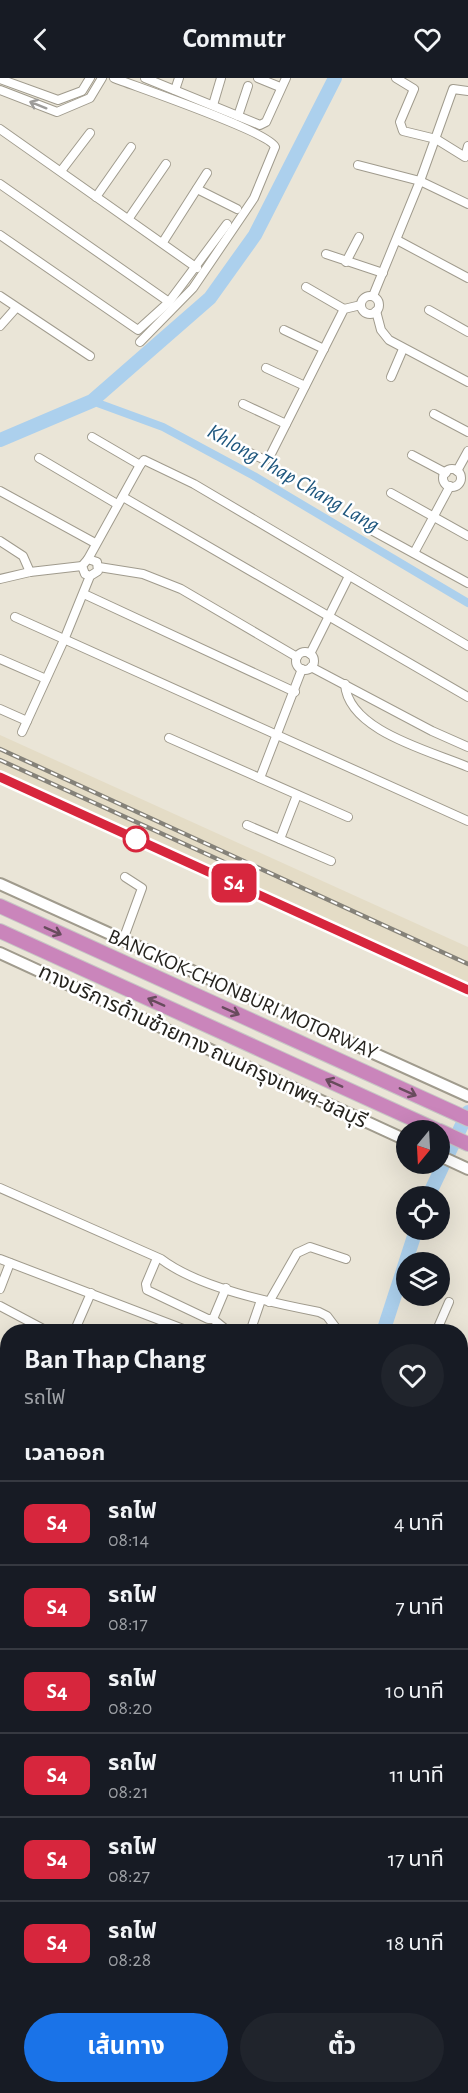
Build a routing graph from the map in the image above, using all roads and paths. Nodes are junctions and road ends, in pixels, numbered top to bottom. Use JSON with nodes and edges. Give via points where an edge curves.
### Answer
{"nodes":[{"id":1,"x":90,"y":78,"type":"edge"},
{"id":2,"x":102,"y":78,"type":"edge"},
{"id":3,"x":114,"y":78,"type":"edge"},
{"id":4,"x":145,"y":78,"type":"edge"},
{"id":5,"x":179,"y":78,"type":"edge"},
{"id":6,"x":221,"y":78,"type":"edge"},
{"id":7,"x":258,"y":78,"type":"edge"},
{"id":8,"x":286,"y":78,"type":"edge"},
{"id":9,"x":396,"y":78,"type":"edge"},
{"id":10,"x":4,"y":81,"type":"edge"},
{"id":11,"x":248,"y":86,"type":"dead end"},
{"id":12,"x":280,"y":87,"type":"junction"},
{"id":13,"x":175,"y":90,"type":"junction"},
{"id":14,"x":2,"y":91,"type":"edge"},
{"id":15,"x":468,"y":91,"type":"edge"},
{"id":16,"x":0,"y":100,"type":"edge"},
{"id":17,"x":213,"y":105,"type":"junction"},
{"id":18,"x":238,"y":116,"type":"junction"},
{"id":19,"x":0,"y":129,"type":"edge"},
{"id":20,"x":90,"y":134,"type":"dead end"},
{"id":21,"x":436,"y":139,"type":"junction"},
{"id":22,"x":468,"y":146,"type":"edge"},
{"id":23,"x":131,"y":147,"type":"dead end"},
{"id":24,"x":466,"y":157,"type":"edge"},
{"id":25,"x":165,"y":164,"type":"dead end"},
{"id":26,"x":358,"y":165,"type":"dead end"},
{"id":27,"x":62,"y":171,"type":"junction"},
{"id":28,"x":207,"y":173,"type":"dead end"},
{"id":29,"x":420,"y":181,"type":"junction"},
{"id":30,"x":0,"y":184,"type":"edge"},
{"id":31,"x":197,"y":189,"type":"junction"},
{"id":32,"x":96,"y":197,"type":"junction"},
{"id":33,"x":468,"y":204,"type":"edge"},
{"id":34,"x":237,"y":209,"type":"dead end"},
{"id":35,"x":129,"y":218,"type":"junction"},
{"id":36,"x":227,"y":224,"type":"dead end"},
{"id":37,"x":0,"y":235,"type":"edge"},
{"id":38,"x":359,"y":237,"type":"dead end"},
{"id":39,"x":397,"y":240,"type":"junction"},
{"id":40,"x":163,"y":242,"type":"junction"},
{"id":41,"x":326,"y":254,"type":"dead end"},
{"id":42,"x":346,"y":262,"type":"junction"},
{"id":43,"x":197,"y":268,"type":"junction"},
{"id":44,"x":383,"y":273,"type":"junction"},
{"id":45,"x":468,"y":278,"type":"edge"},
{"id":46,"x":306,"y":287,"type":"dead end"},
{"id":47,"x":0,"y":296,"type":"edge"},
{"id":48,"x":373,"y":297,"type":"junction"},
{"id":49,"x":169,"y":302,"type":"junction"},
{"id":50,"x":361,"y":305,"type":"junction"},
{"id":51,"x":16,"y":308,"type":"junction"},
{"id":52,"x":344,"y":309,"type":"junction"},
{"id":53,"x":429,"y":310,"type":"dead end"},
{"id":54,"x":376,"y":311,"type":"junction"},
{"id":55,"x":0,"y":326,"type":"edge"},
{"id":56,"x":284,"y":330,"type":"dead end"},
{"id":57,"x":468,"y":332,"type":"edge"},
{"id":58,"x":140,"y":342,"type":"dead end"},
{"id":59,"x":324,"y":349,"type":"junction"},
{"id":60,"x":403,"y":349,"type":"junction"},
{"id":61,"x":90,"y":356,"type":"dead end"},
{"id":62,"x":266,"y":368,"type":"dead end"},
{"id":63,"x":391,"y":377,"type":"dead end"},
{"id":64,"x":468,"y":382,"type":"edge"},
{"id":65,"x":305,"y":386,"type":"junction"},
{"id":66,"x":243,"y":404,"type":"dead end"},
{"id":67,"x":434,"y":414,"type":"dead end"},
{"id":68,"x":286,"y":424,"type":"junction"},
{"id":69,"x":468,"y":432,"type":"edge"},
{"id":70,"x":92,"y":437,"type":"dead end"},
{"id":71,"x":225,"y":441,"type":"dead end"},
{"id":72,"x":468,"y":451,"type":"edge"},
{"id":73,"x":412,"y":455,"type":"dead end"},
{"id":74,"x":39,"y":458,"type":"dead end"},
{"id":75,"x":140,"y":465,"type":"junction"},
{"id":76,"x":457,"y":471,"type":"junction"},
{"id":77,"x":446,"y":472,"type":"junction"},
{"id":78,"x":464,"y":484,"type":"edge"},
{"id":79,"x":450,"y":486,"type":"junction"},
{"id":80,"x":0,"y":491,"type":"edge"},
{"id":81,"x":391,"y":493,"type":"dead end"},
{"id":82,"x":123,"y":497,"type":"junction"},
{"id":83,"x":117,"y":504,"type":"junction"},
{"id":84,"x":431,"y":517,"type":"junction"},
{"id":85,"x":373,"y":531,"type":"dead end"},
{"id":86,"x":468,"y":536,"type":"edge"},
{"id":87,"x":0,"y":541,"type":"edge"},
{"id":88,"x":95,"y":543,"type":"junction"},
{"id":89,"x":414,"y":553,"type":"junction"},
{"id":90,"x":88,"y":559,"type":"junction"},
{"id":91,"x":81,"y":566,"type":"junction"},
{"id":92,"x":99,"y":567,"type":"junction"},
{"id":93,"x":30,"y":572,"type":"junction"},
{"id":94,"x":90,"y":576,"type":"junction"},
{"id":95,"x":349,"y":576,"type":"junction"},
{"id":96,"x":0,"y":579,"type":"edge"},
{"id":97,"x":468,"y":583,"type":"edge"},
{"id":98,"x":84,"y":594,"type":"junction"},
{"id":99,"x":15,"y":616,"type":"dead end"},
{"id":100,"x":328,"y":616,"type":"junction"},
{"id":101,"x":64,"y":640,"type":"junction"},
{"id":102,"x":468,"y":646,"type":"edge"},
{"id":103,"x":310,"y":654,"type":"junction"},
{"id":104,"x":297,"y":657,"type":"junction"},
{"id":105,"x":0,"y":659,"type":"edge"},
{"id":106,"x":307,"y":668,"type":"junction"},
{"id":107,"x":46,"y":679,"type":"junction"},
{"id":108,"x":345,"y":684,"type":"junction"},
{"id":109,"x":295,"y":692,"type":"junction"},
{"id":110,"x":468,"y":697,"type":"edge"},
{"id":111,"x":0,"y":709,"type":"edge"},
{"id":112,"x":27,"y":721,"type":"junction"},
{"id":113,"x":22,"y":732,"type":"dead end"},
{"id":114,"x":277,"y":736,"type":"junction"},
{"id":115,"x":169,"y":738,"type":"dead end"},
{"id":116,"x":468,"y":747,"type":"edge"},
{"id":117,"x":468,"y":767,"type":"edge"},
{"id":118,"x":260,"y":778,"type":"junction"},
{"id":119,"x":297,"y":795,"type":"junction"},
{"id":120,"x":348,"y":817,"type":"dead end"},
{"id":121,"x":468,"y":821,"type":"edge"},
{"id":122,"x":247,"y":825,"type":"dead end"},
{"id":123,"x":280,"y":839,"type":"junction"},
{"id":124,"x":331,"y":861,"type":"dead end"},
{"id":125,"x":125,"y":877,"type":"dead end"},
{"id":126,"x":0,"y":884,"type":"edge"},
{"id":127,"x":0,"y":906,"type":"edge"},
{"id":128,"x":0,"y":931,"type":"edge"},
{"id":129,"x":123,"y":940,"type":"junction"},
{"id":130,"x":0,"y":953,"type":"edge"},
{"id":131,"x":468,"y":1096,"type":"edge"},
{"id":132,"x":468,"y":1119,"type":"edge"},
{"id":133,"x":414,"y":1120,"type":"edge"},
{"id":134,"x":396,"y":1135,"type":"edge"},
{"id":135,"x":450,"y":1136,"type":"edge"},
{"id":136,"x":468,"y":1143,"type":"edge"},
{"id":137,"x":450,"y":1161,"type":"edge"},
{"id":138,"x":468,"y":1169,"type":"edge"},
{"id":139,"x":0,"y":1188,"type":"edge"},
{"id":140,"x":157,"y":1258,"type":"junction"},
{"id":141,"x":0,"y":1259,"type":"edge"},
{"id":142,"x":346,"y":1259,"type":"dead end"},
{"id":143,"x":10,"y":1263,"type":"junction"},
{"id":144,"x":226,"y":1288,"type":"junction"},
{"id":145,"x":0,"y":1289,"type":"edge"},
{"id":146,"x":91,"y":1293,"type":"junction"},
{"id":147,"x":265,"y":1301,"type":"junction"},
{"id":148,"x":0,"y":1306,"type":"edge"},
{"id":149,"x":447,"y":1306,"type":"edge"},
{"id":150,"x":213,"y":1319,"type":"junction"},
{"id":151,"x":34,"y":1324,"type":"edge"},
{"id":152,"x":77,"y":1324,"type":"edge"},
{"id":153,"x":170,"y":1324,"type":"edge"},
{"id":154,"x":219,"y":1324,"type":"edge"},
{"id":155,"x":254,"y":1324,"type":"edge"},
{"id":156,"x":333,"y":1324,"type":"edge"},
{"id":157,"x":439,"y":1324,"type":"edge"}],
"edges":[{"from":1,"to":10,"type":"street","via":[[82,91],[58,100]]},
{"from":2,"to":14,"type":"street","one_way":true,"via":[[90,98],[57,112]]},
{"from":3,"to":58,"type":"street","via":[[239,126],[271,141],[275,147],[254,198],[193,288]]},
{"from":4,"to":13,"type":"street"},
{"from":5,"to":13,"type":"street"},
{"from":6,"to":17,"type":"street"},
{"from":7,"to":12,"type":"street"},
{"from":8,"to":12,"type":"street"},
{"from":9,"to":21,"type":"street","via":[[414,89],[400,129]]},
{"from":10,"to":14,"type":"street"},
{"from":11,"to":18,"type":"street"},
{"from":12,"to":18,"type":"street","via":[[263,124]]},
{"from":13,"to":17,"type":"street"},
{"from":14,"to":16,"type":"street"},
{"from":15,"to":21,"type":"street","via":[[453,89]]},
{"from":17,"to":18,"type":"street"},
{"from":19,"to":27,"type":"street"},
{"from":20,"to":27,"type":"street"},
{"from":21,"to":24,"type":"street"},
{"from":21,"to":29,"type":"street"},
{"from":22,"to":24,"type":"street"},
{"from":23,"to":32,"type":"street"},
{"from":25,"to":35,"type":"street"},
{"from":26,"to":29,"type":"street"},
{"from":27,"to":32,"type":"street"},
{"from":28,"to":31,"type":"street"},
{"from":29,"to":33,"type":"street"},
{"from":29,"to":39,"type":"street"},
{"from":30,"to":49,"type":"street"},
{"from":31,"to":34,"type":"street"},
{"from":31,"to":40,"type":"street"},
{"from":32,"to":35,"type":"street"},
{"from":35,"to":40,"type":"street"},
{"from":36,"to":43,"type":"street"},
{"from":37,"to":49,"type":"street","via":[[135,329]]},
{"from":38,"to":42,"type":"street"},
{"from":39,"to":44,"type":"street"},
{"from":39,"to":45,"type":"street"},
{"from":40,"to":43,"type":"street"},
{"from":41,"to":42,"type":"street"},
{"from":42,"to":44,"type":"street"},
{"from":43,"to":49,"type":"street"},
{"from":44,"to":48,"type":"street"},
{"from":46,"to":52,"type":"street"},
{"from":47,"to":51,"type":"street"},
{"from":48,"to":50,"type":"street","via":[[365,297]]},
{"from":48,"to":54,"type":"street","via":[[379,303]]},
{"from":50,"to":52,"type":"street"},
{"from":50,"to":54,"type":"street","via":[[366,313]]},
{"from":51,"to":55,"type":"street"},
{"from":51,"to":61,"type":"street"},
{"from":52,"to":59,"type":"street"},
{"from":53,"to":57,"type":"street"},
{"from":54,"to":60,"type":"street","via":[[388,340]]},
{"from":56,"to":59,"type":"street"},
{"from":59,"to":65,"type":"street"},
{"from":60,"to":63,"type":"street"},
{"from":60,"to":64,"type":"street"},
{"from":62,"to":65,"type":"street"},
{"from":65,"to":68,"type":"street"},
{"from":66,"to":68,"type":"street"},
{"from":67,"to":69,"type":"street"},
{"from":68,"to":71,"type":"street","via":[[266,460]]},
{"from":70,"to":75,"type":"street"},
{"from":72,"to":76,"type":"street"},
{"from":73,"to":77,"type":"street"},
{"from":74,"to":83,"type":"street"},
{"from":75,"to":82,"type":"street"},
{"from":75,"to":95,"type":"street","via":[[144,460],[194,484]]},
{"from":76,"to":77,"type":"street"},
{"from":76,"to":78,"type":"street"},
{"from":77,"to":79,"type":"street","via":[[444,481]]},
{"from":78,"to":79,"type":"street"},
{"from":79,"to":84,"type":"street"},
{"from":80,"to":88,"type":"street"},
{"from":81,"to":84,"type":"street"},
{"from":82,"to":83,"type":"street"},
{"from":82,"to":100,"type":"street"},
{"from":83,"to":88,"type":"street"},
{"from":84,"to":86,"type":"street"},
{"from":84,"to":89,"type":"street"},
{"from":85,"to":89,"type":"street"},
{"from":87,"to":93,"type":"street","via":[[23,556]]},
{"from":88,"to":90,"type":"street"},
{"from":89,"to":97,"type":"street"},
{"from":90,"to":91,"type":"street"},
{"from":90,"to":92,"type":"street"},
{"from":91,"to":93,"type":"street"},
{"from":91,"to":94,"type":"street"},
{"from":92,"to":94,"type":"street"},
{"from":92,"to":104,"type":"street","via":[[143,574],[181,589]]},
{"from":93,"to":96,"type":"street"},
{"from":94,"to":98,"type":"street"},
{"from":95,"to":100,"type":"street"},
{"from":95,"to":102,"type":"street"},
{"from":98,"to":101,"type":"street"},
{"from":98,"to":109,"type":"street"},
{"from":99,"to":101,"type":"street"},
{"from":100,"to":103,"type":"street"},
{"from":100,"to":110,"type":"street"},
{"from":101,"to":107,"type":"street"},
{"from":101,"to":114,"type":"street"},
{"from":103,"to":104,"type":"street"},
{"from":103,"to":106,"type":"street","via":[[313,659]]},
{"from":104,"to":106,"type":"street","via":[[298,666]]},
{"from":105,"to":107,"type":"street"},
{"from":106,"to":108,"type":"street"},
{"from":106,"to":109,"type":"street"},
{"from":107,"to":112,"type":"street"},
{"from":108,"to":116,"type":"street"},
{"from":108,"to":117,"type":"street","via":[[350,705],[373,726]]},
{"from":109,"to":114,"type":"street"},
{"from":111,"to":112,"type":"street"},
{"from":112,"to":113,"type":"street"},
{"from":114,"to":118,"type":"street"},
{"from":114,"to":121,"type":"street"},
{"from":115,"to":118,"type":"street"},
{"from":118,"to":119,"type":"street"},
{"from":119,"to":120,"type":"street"},
{"from":119,"to":123,"type":"street"},
{"from":122,"to":123,"type":"street"},
{"from":123,"to":124,"type":"street"},
{"from":125,"to":129,"type":"street","via":[[141,886],[142,891]]},
{"from":126,"to":129,"type":"main road"},
{"from":127,"to":132,"type":"highway","name":"BANGKOK-CHONBURI MOTORWAY","one_way":true},
{"from":133,"to":128,"type":"highway","name":"BANGKOK-CHONBURI MOTORWAY","one_way":true},
{"from":129,"to":131,"type":"main road"},
{"from":130,"to":134,"type":"main road","name":"ทางบริการด้านซ้ายทาง ถนนกรุงเทพฯ-ชลบุรี"},
{"from":135,"to":136,"type":"highway","name":"BANGKOK-CHONBURI MOTORWAY"},
{"from":137,"to":138,"type":"main road"},
{"from":139,"to":140,"type":"street"},
{"from":140,"to":144,"type":"street","via":[[177,1271]]},
{"from":140,"to":150,"type":"street","via":[[147,1290]]},
{"from":141,"to":143,"type":"street"},
{"from":142,"to":147,"type":"street","via":[[305,1248],[297,1253]]},
{"from":143,"to":145,"type":"street"},
{"from":143,"to":146,"type":"street"},
{"from":144,"to":147,"type":"street"},
{"from":144,"to":150,"type":"street"},
{"from":146,"to":152,"type":"street"},
{"from":146,"to":153,"type":"street"},
{"from":147,"to":155,"type":"street"},
{"from":147,"to":156,"type":"street","via":[[320,1312]]},
{"from":148,"to":151,"type":"street"},
{"from":149,"to":157,"type":"street"},
{"from":150,"to":154,"type":"street"}]}
